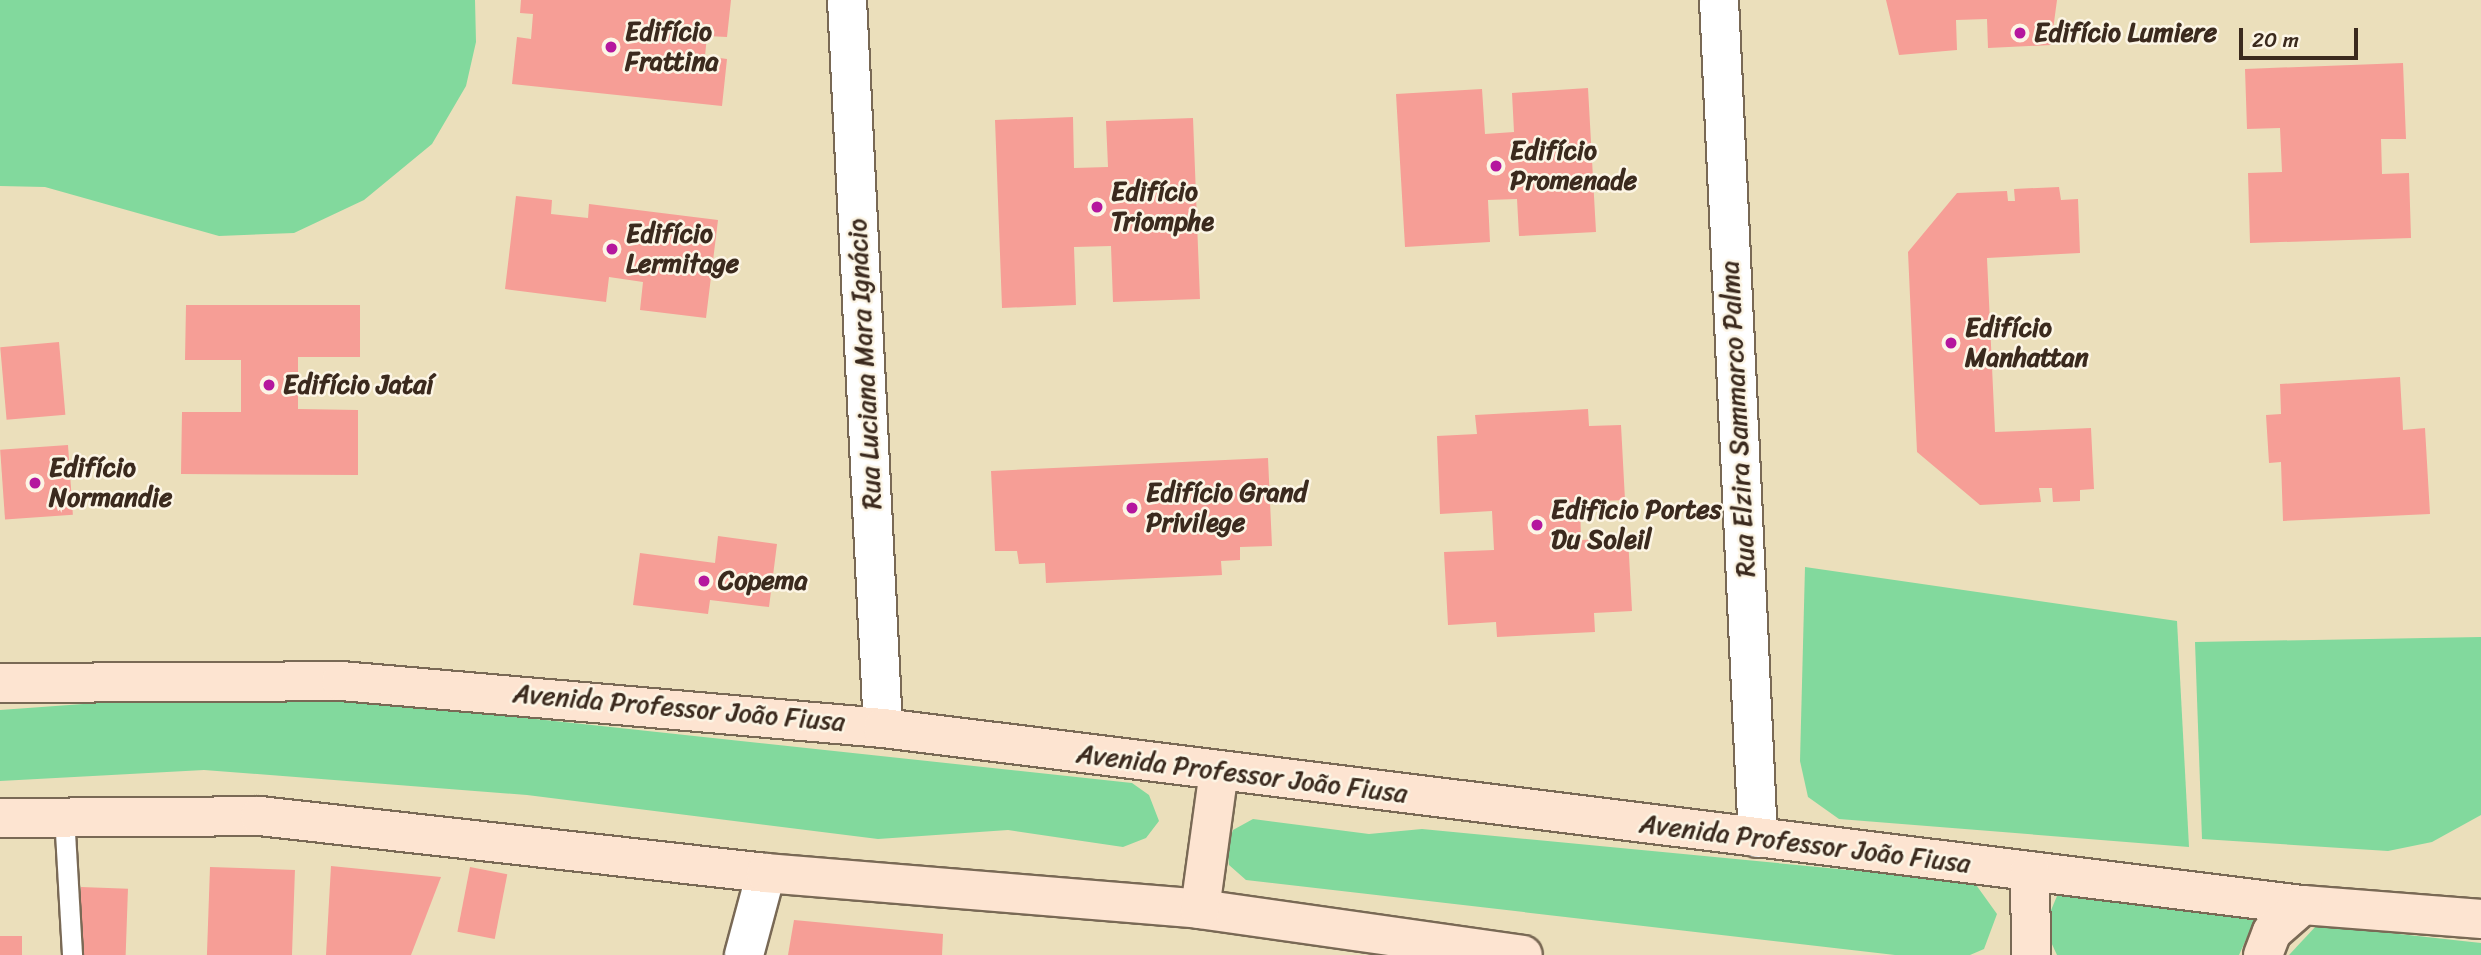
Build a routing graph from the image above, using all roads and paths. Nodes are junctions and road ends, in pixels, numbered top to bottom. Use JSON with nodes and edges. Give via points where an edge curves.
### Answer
{"nodes":[{"id":1,"x":847,"y":0,"type":"edge"},
{"id":2,"x":1719,"y":0,"type":"edge"},
{"id":3,"x":0,"y":683,"type":"edge"},
{"id":4,"x":883,"y":728,"type":"junction"},
{"id":5,"x":1219,"y":771,"type":"junction"},
{"id":6,"x":64,"y":815,"type":"junction"},
{"id":7,"x":0,"y":818,"type":"edge"},
{"id":8,"x":1758,"y":838,"type":"junction"},
{"id":9,"x":2030,"y":871,"type":"junction"},
{"id":10,"x":765,"y":873,"type":"junction"},
{"id":11,"x":2303,"y":905,"type":"junction"},
{"id":12,"x":1200,"y":909,"type":"junction"},
{"id":13,"x":2475,"y":913,"type":"edge"},
{"id":14,"x":72,"y":955,"type":"edge"},
{"id":15,"x":744,"y":955,"type":"edge"},
{"id":16,"x":1523,"y":955,"type":"edge"},
{"id":17,"x":2031,"y":955,"type":"edge"},
{"id":18,"x":2263,"y":955,"type":"edge"}],
"edges":[{"from":1,"to":4,"type":"street","name":"Rua Luciana Mara Ignácio"},
{"from":2,"to":8,"type":"street","name":"Rua Elzira Sammarco Palma"},
{"from":3,"to":4,"type":"main road","name":"Avenida Professor João Fiusa","via":[[341,681]]},
{"from":4,"to":5,"type":"main road","name":"Avenida Professor João Fiusa"},
{"from":5,"to":8,"type":"main road","name":"Avenida Professor João Fiusa"},
{"from":5,"to":12,"type":"main road"},
{"from":6,"to":7,"type":"main road"},
{"from":6,"to":10,"type":"main road","via":[[260,817]]},
{"from":6,"to":14,"type":"lane"},
{"from":8,"to":9,"type":"main road","name":"Avenida Professor João Fiusa"},
{"from":9,"to":11,"type":"main road","name":"Avenida Professor João Fiusa"},
{"from":9,"to":17,"type":"main road"},
{"from":10,"to":12,"type":"main road"},
{"from":10,"to":15,"type":"street"},
{"from":11,"to":13,"type":"main road","name":"Avenida Professor João Fiusa"},
{"from":11,"to":18,"type":"main road","via":[[2272,932]]},
{"from":12,"to":16,"type":"main road"}]}
